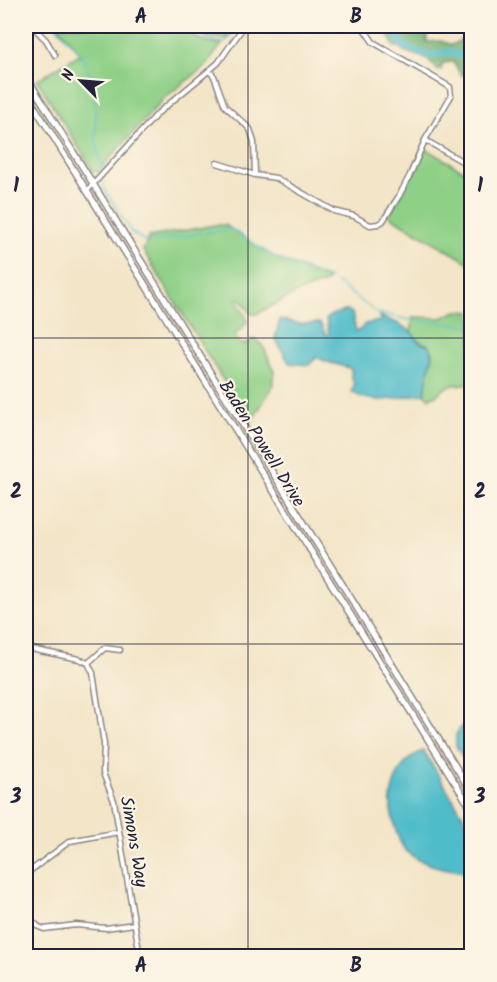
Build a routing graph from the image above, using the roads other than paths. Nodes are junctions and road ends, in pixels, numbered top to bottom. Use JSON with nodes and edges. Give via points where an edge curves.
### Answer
{"nodes":[{"id":1,"x":32,"y":26,"type":"edge"},
{"id":2,"x":244,"y":26,"type":"edge"},
{"id":3,"x":362,"y":26,"type":"edge"},
{"id":4,"x":55,"y":54,"type":"dead end"},
{"id":5,"x":209,"y":71,"type":"junction"},
{"id":6,"x":26,"y":76,"type":"edge"},
{"id":7,"x":26,"y":93,"type":"edge"},
{"id":8,"x":425,"y":140,"type":"junction"},
{"id":9,"x":217,"y":163,"type":"dead end"},
{"id":10,"x":471,"y":167,"type":"edge"},
{"id":11,"x":255,"y":175,"type":"junction"},
{"id":12,"x":93,"y":184,"type":"junction"},
{"id":13,"x":87,"y":191,"type":"junction"},
{"id":14,"x":26,"y":648,"type":"edge"},
{"id":15,"x":120,"y":650,"type":"dead end"},
{"id":16,"x":87,"y":663,"type":"junction"},
{"id":17,"x":471,"y":793,"type":"edge"},
{"id":18,"x":471,"y":810,"type":"edge"},
{"id":19,"x":119,"y":832,"type":"junction"},
{"id":20,"x":26,"y":874,"type":"edge"},
{"id":21,"x":26,"y":916,"type":"edge"},
{"id":22,"x":134,"y":924,"type":"junction"},
{"id":23,"x":140,"y":957,"type":"edge"}],
"edges":[{"from":1,"to":4,"type":"street"},
{"from":2,"to":5,"type":"street"},
{"from":3,"to":8,"type":"street","via":[[373,42],[450,87],[451,96]]},
{"from":5,"to":11,"type":"street","via":[[225,106],[250,129]]},
{"from":5,"to":12,"type":"street","via":[[158,113]]},
{"from":6,"to":12,"type":"main road","name":"Baden Powell Drive"},
{"from":7,"to":13,"type":"main road","name":"Baden Powell Drive"},
{"from":8,"to":10,"type":"street"},
{"from":8,"to":11,"type":"street","via":[[399,196],[378,224],[370,225],[334,211],[276,178]]},
{"from":9,"to":11,"type":"street"},
{"from":12,"to":13,"type":"street"},
{"from":12,"to":17,"type":"main road","name":"Baden Powell Drive"},
{"from":13,"to":18,"type":"main road","name":"Baden Powell Drive"},
{"from":14,"to":16,"type":"street"},
{"from":15,"to":16,"type":"street","via":[[105,648]]},
{"from":16,"to":19,"type":"street","name":"Simons Way","via":[[93,673],[104,744],[103,773]]},
{"from":19,"to":20,"type":"street","via":[[70,841]]},
{"from":19,"to":22,"type":"street","name":"Simons Way"},
{"from":21,"to":22,"type":"street","via":[[44,929]]},
{"from":22,"to":23,"type":"street","name":"Simons Way"}]}
